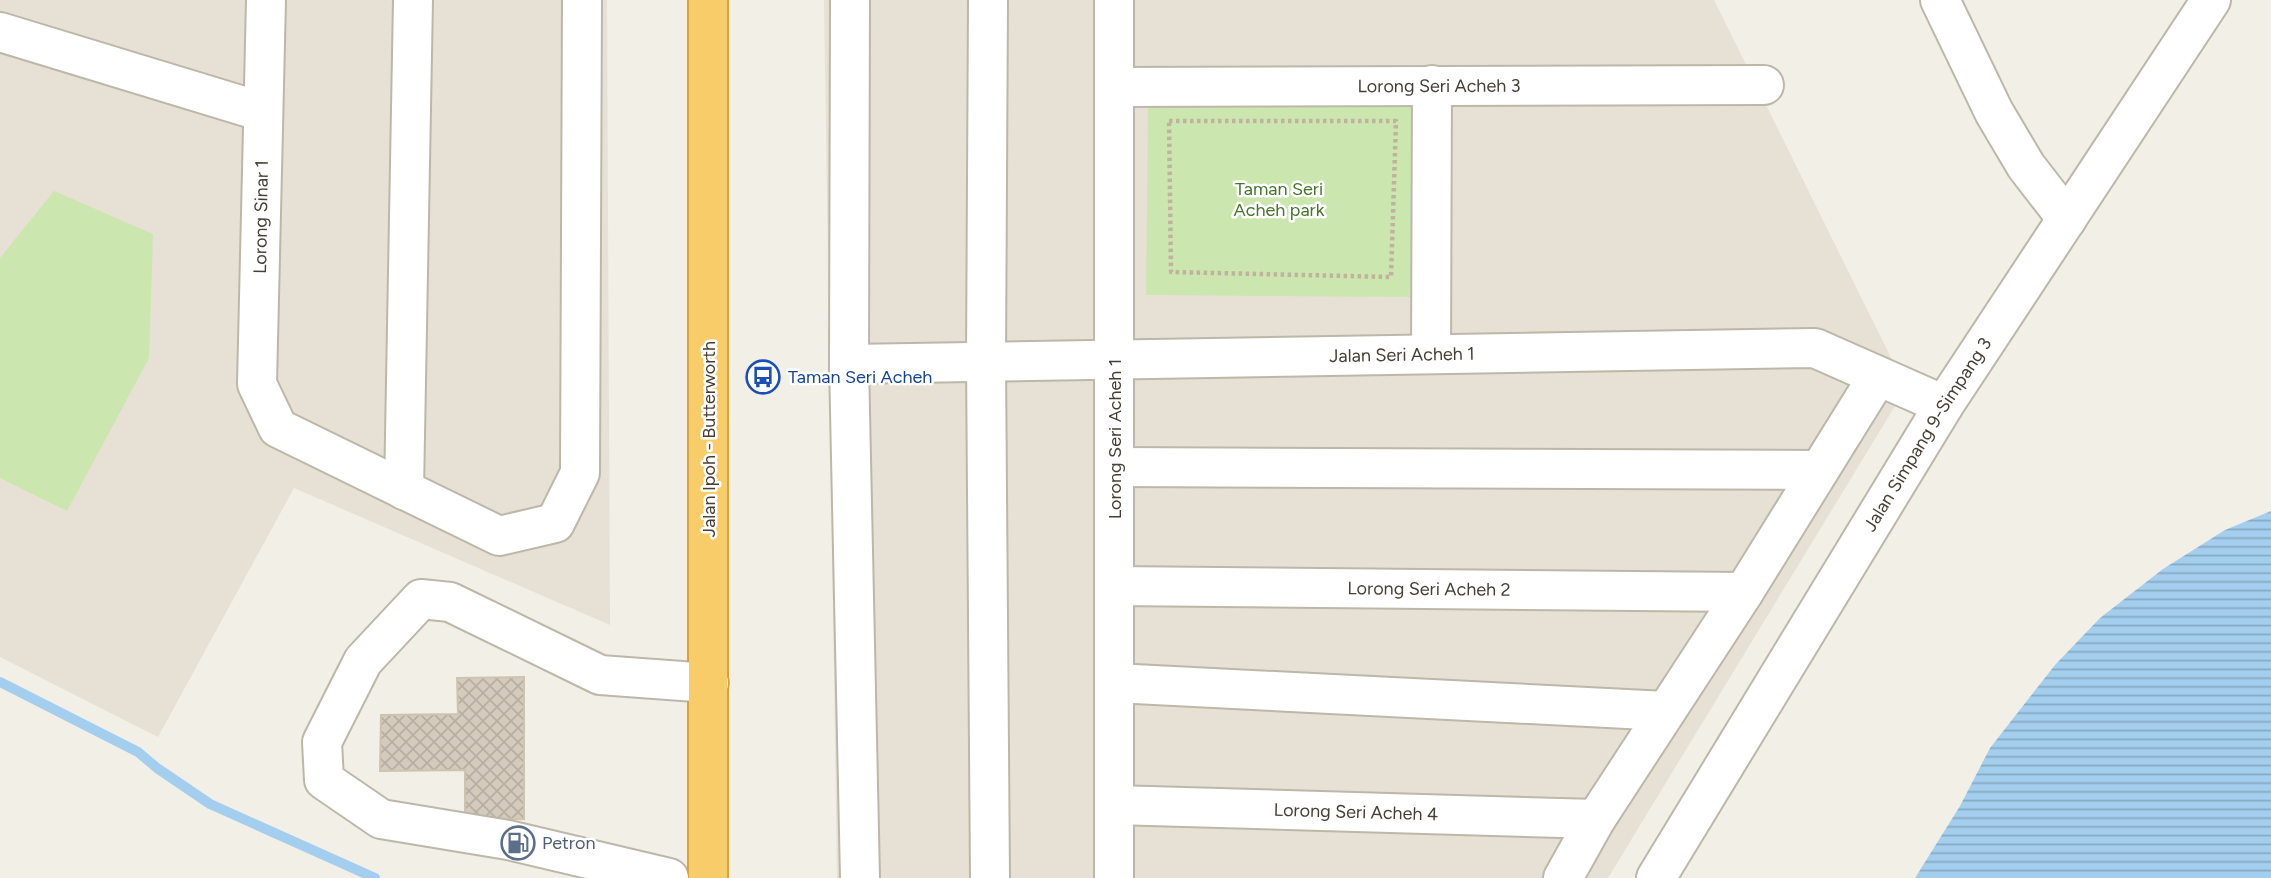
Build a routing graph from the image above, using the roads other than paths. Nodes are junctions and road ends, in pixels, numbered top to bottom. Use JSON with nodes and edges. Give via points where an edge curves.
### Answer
{"nodes":[{"id":1,"x":266,"y":0,"type":"edge"},
{"id":2,"x":413,"y":0,"type":"edge"},
{"id":3,"x":582,"y":0,"type":"edge"},
{"id":4,"x":708,"y":0,"type":"edge"},
{"id":5,"x":850,"y":0,"type":"edge"},
{"id":6,"x":988,"y":0,"type":"edge"},
{"id":7,"x":1114,"y":0,"type":"edge"},
{"id":8,"x":1940,"y":0,"type":"edge"},
{"id":9,"x":2211,"y":0,"type":"edge"},
{"id":10,"x":0,"y":32,"type":"edge"},
{"id":11,"x":1433,"y":85,"type":"junction"},
{"id":12,"x":1764,"y":85,"type":"dead end"},
{"id":13,"x":1115,"y":87,"type":"junction"},
{"id":14,"x":263,"y":112,"type":"junction"},
{"id":15,"x":2067,"y":219,"type":"junction"},
{"id":16,"x":1431,"y":354,"type":"junction"},
{"id":17,"x":1115,"y":359,"type":"junction"},
{"id":18,"x":986,"y":361,"type":"junction"},
{"id":19,"x":849,"y":364,"type":"junction"},
{"id":20,"x":1878,"y":376,"type":"junction"},
{"id":21,"x":1944,"y":405,"type":"junction"},
{"id":22,"x":1115,"y":467,"type":"junction"},
{"id":23,"x":1819,"y":470,"type":"junction"},
{"id":24,"x":404,"y":490,"type":"junction"},
{"id":25,"x":1114,"y":586,"type":"junction"},
{"id":26,"x":1744,"y":592,"type":"junction"},
{"id":27,"x":709,"y":683,"type":"junction"},
{"id":28,"x":1115,"y":684,"type":"junction"},
{"id":29,"x":1665,"y":711,"type":"junction"},
{"id":30,"x":1114,"y":805,"type":"junction"},
{"id":31,"x":1595,"y":819,"type":"junction"},
{"id":32,"x":669,"y":878,"type":"edge"},
{"id":33,"x":708,"y":878,"type":"edge"},
{"id":34,"x":860,"y":878,"type":"edge"},
{"id":35,"x":990,"y":878,"type":"edge"},
{"id":36,"x":1114,"y":878,"type":"edge"},
{"id":37,"x":1563,"y":878,"type":"edge"},
{"id":38,"x":1656,"y":878,"type":"edge"}],
"edges":[{"from":1,"to":14,"type":"street","name":"Lorong Sinar 1"},
{"from":2,"to":24,"type":"street"},
{"from":3,"to":24,"type":"street","via":[[580,472],[555,523],[499,536]]},
{"from":4,"to":27,"type":"highway","name":"Jalan Ipoh - Butterworth"},
{"from":5,"to":19,"type":"street"},
{"from":6,"to":18,"type":"street"},
{"from":7,"to":13,"type":"street","name":"Lorong Seri Acheh 1"},
{"from":8,"to":15,"type":"street","via":[[1994,112],[2026,166]]},
{"from":9,"to":15,"type":"street","name":"Jalan Simpang 9-Simpang 3"},
{"from":10,"to":14,"type":"street"},
{"from":11,"to":12,"type":"street","name":"Lorong Seri Acheh 3"},
{"from":11,"to":13,"type":"street","name":"Lorong Seri Acheh 3"},
{"from":11,"to":16,"type":"street"},
{"from":13,"to":17,"type":"street","name":"Lorong Seri Acheh 1"},
{"from":14,"to":24,"type":"street","name":"Lorong Sinar 1","via":[[257,384],[278,428]]},
{"from":15,"to":21,"type":"street","name":"Jalan Simpang 9-Simpang 3"},
{"from":16,"to":17,"type":"street","name":"Jalan Seri Acheh 1"},
{"from":16,"to":20,"type":"street","name":"Jalan Seri Acheh 1","via":[[1815,348]]},
{"from":17,"to":18,"type":"street","name":"Jalan Seri Acheh 1"},
{"from":17,"to":22,"type":"street","name":"Lorong Seri Acheh 1"},
{"from":18,"to":19,"type":"street","name":"Jalan Seri Acheh 1"},
{"from":18,"to":35,"type":"street"},
{"from":19,"to":34,"type":"street"},
{"from":20,"to":21,"type":"street","name":"Jalan Seri Acheh 1"},
{"from":20,"to":23,"type":"street"},
{"from":21,"to":38,"type":"street","name":"Jalan Simpang 9-Simpang 3"},
{"from":22,"to":23,"type":"street"},
{"from":22,"to":25,"type":"street","name":"Lorong Seri Acheh 1"},
{"from":23,"to":26,"type":"street"},
{"from":25,"to":26,"type":"street","name":"Lorong Seri Acheh 2"},
{"from":25,"to":28,"type":"street","name":"Lorong Seri Acheh 1"},
{"from":26,"to":29,"type":"street"},
{"from":27,"to":32,"type":"street","via":[[600,675],[450,602],[421,599],[363,661],[322,742],[324,780],[381,818],[508,840]]},
{"from":27,"to":33,"type":"highway","name":"Jalan Ipoh - Butterworth"},
{"from":28,"to":29,"type":"street"},
{"from":28,"to":30,"type":"street","name":"Lorong Seri Acheh 1"},
{"from":29,"to":31,"type":"street"},
{"from":30,"to":31,"type":"street","name":"Lorong Seri Acheh 4"},
{"from":30,"to":36,"type":"street","name":"Lorong Seri Acheh 1"},
{"from":31,"to":37,"type":"street"}]}
